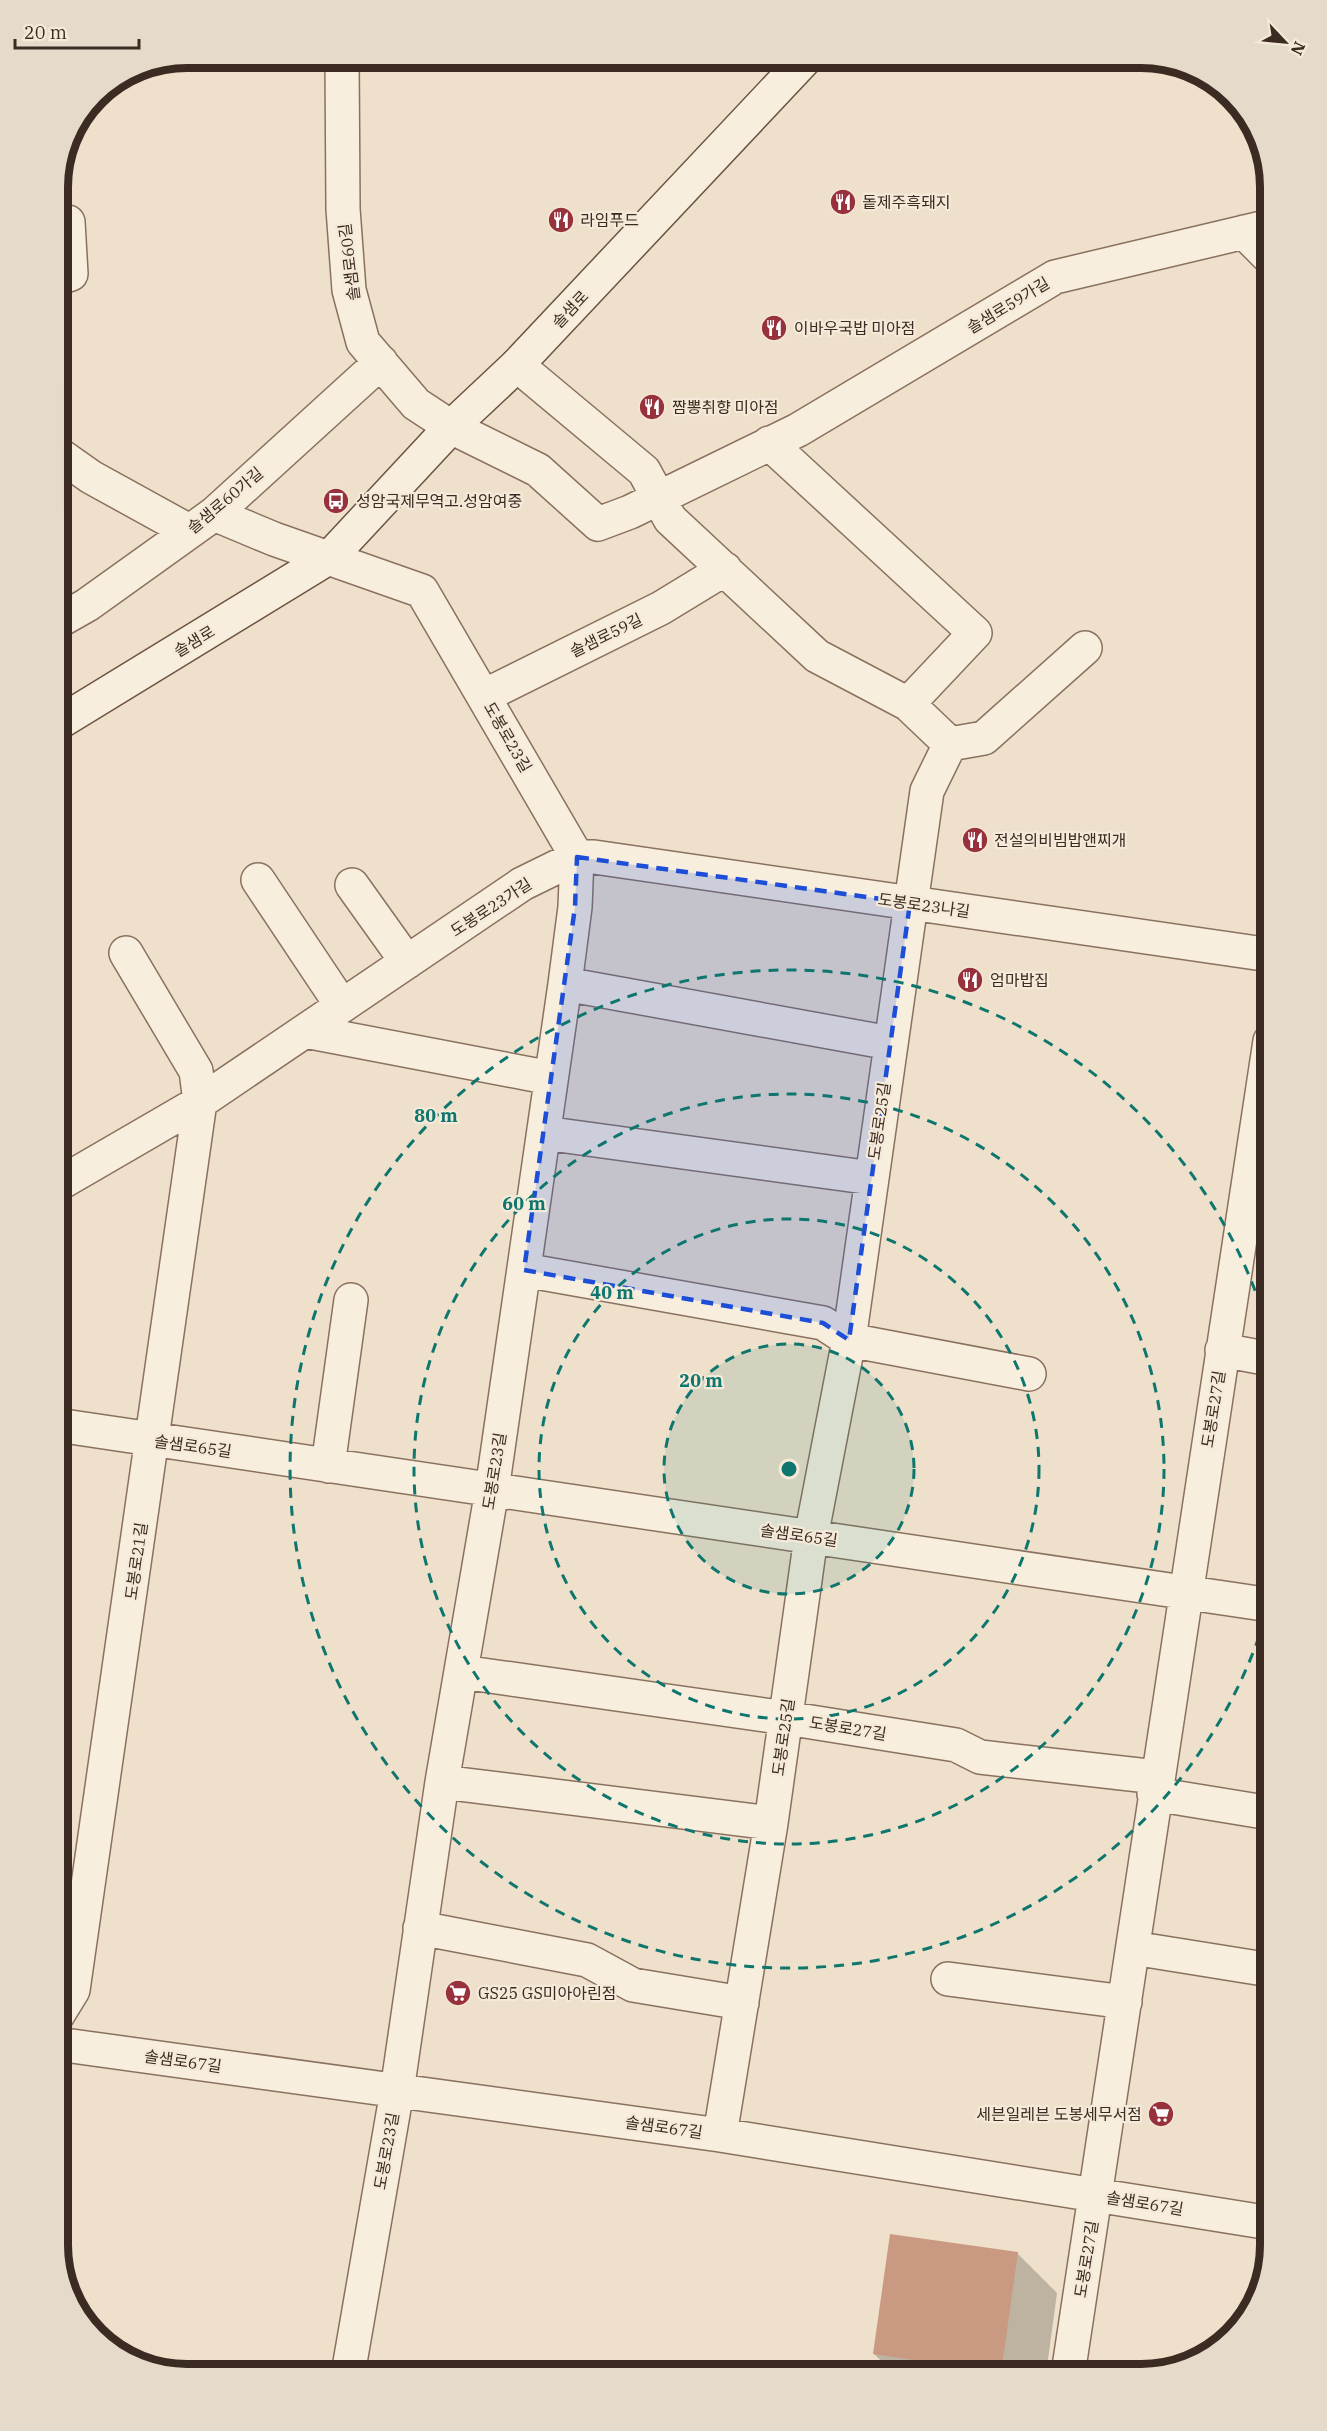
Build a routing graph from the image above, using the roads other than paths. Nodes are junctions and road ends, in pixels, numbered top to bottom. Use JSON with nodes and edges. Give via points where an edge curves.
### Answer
{"nodes":[{"id":1,"x":342,"y":68,"type":"edge"},
{"id":2,"x":797,"y":68,"type":"edge"},
{"id":3,"x":68,"y":222,"type":"dead end"},
{"id":4,"x":1257,"y":229,"type":"edge"},
{"id":5,"x":68,"y":275,"type":"edge"},
{"id":6,"x":381,"y":362,"type":"junction"},
{"id":7,"x":517,"y":365,"type":"junction"},
{"id":8,"x":451,"y":428,"type":"junction"},
{"id":9,"x":769,"y":443,"type":"junction"},
{"id":10,"x":68,"y":470,"type":"edge"},
{"id":11,"x":658,"y":496,"type":"junction"},
{"id":12,"x":201,"y":522,"type":"junction"},
{"id":13,"x":330,"y":557,"type":"junction"},
{"id":14,"x":725,"y":569,"type":"junction"},
{"id":15,"x":68,"y":616,"type":"edge"},
{"id":16,"x":1085,"y":648,"type":"dead end"},
{"id":17,"x":484,"y":696,"type":"junction"},
{"id":18,"x":908,"y":704,"type":"junction"},
{"id":19,"x":68,"y":717,"type":"edge"},
{"id":20,"x":950,"y":744,"type":"junction"},
{"id":21,"x":577,"y":857,"type":"junction"},
{"id":22,"x":258,"y":880,"type":"dead end"},
{"id":23,"x":352,"y":885,"type":"dead end"},
{"id":24,"x":910,"y":903,"type":"junction"},
{"id":25,"x":126,"y":953,"type":"dead end"},
{"id":26,"x":1260,"y":954,"type":"edge"},
{"id":27,"x":407,"y":962,"type":"junction"},
{"id":28,"x":565,"y":984,"type":"junction"},
{"id":29,"x":342,"y":1006,"type":"junction"},
{"id":30,"x":305,"y":1031,"type":"junction"},
{"id":31,"x":890,"y":1043,"type":"junction"},
{"id":32,"x":551,"y":1078,"type":"junction"},
{"id":33,"x":200,"y":1102,"type":"junction"},
{"id":34,"x":544,"y":1133,"type":"junction"},
{"id":35,"x":1260,"y":1172,"type":"edge"},
{"id":36,"x":872,"y":1178,"type":"junction"},
{"id":37,"x":68,"y":1179,"type":"edge"},
{"id":38,"x":1258,"y":1201,"type":"edge"},
{"id":39,"x":524,"y":1270,"type":"junction"},
{"id":40,"x":351,"y":1300,"type":"dead end"},
{"id":41,"x":849,"y":1340,"type":"junction"},
{"id":42,"x":1222,"y":1350,"type":"junction"},
{"id":43,"x":1260,"y":1357,"type":"edge"},
{"id":44,"x":1029,"y":1374,"type":"dead end"},
{"id":45,"x":68,"y":1427,"type":"edge"},
{"id":46,"x":154,"y":1441,"type":"junction"},
{"id":47,"x":328,"y":1466,"type":"junction"},
{"id":48,"x":492,"y":1490,"type":"junction"},
{"id":49,"x":811,"y":1537,"type":"junction"},
{"id":50,"x":1184,"y":1592,"type":"junction"},
{"id":51,"x":1260,"y":1603,"type":"edge"},
{"id":52,"x":462,"y":1672,"type":"junction"},
{"id":53,"x":786,"y":1718,"type":"junction"},
{"id":54,"x":442,"y":1782,"type":"junction"},
{"id":55,"x":1156,"y":1786,"type":"junction"},
{"id":56,"x":1260,"y":1811,"type":"edge"},
{"id":57,"x":771,"y":1823,"type":"junction"},
{"id":58,"x":420,"y":1928,"type":"junction"},
{"id":59,"x":1132,"y":1948,"type":"junction"},
{"id":60,"x":1260,"y":1968,"type":"edge"},
{"id":61,"x":948,"y":1979,"type":"dead end"},
{"id":62,"x":68,"y":1998,"type":"edge"},
{"id":63,"x":1125,"y":2002,"type":"junction"},
{"id":64,"x":742,"y":2003,"type":"junction"},
{"id":65,"x":68,"y":2046,"type":"edge"},
{"id":66,"x":397,"y":2091,"type":"junction"},
{"id":67,"x":720,"y":2135,"type":"junction"},
{"id":68,"x":1096,"y":2195,"type":"junction"},
{"id":69,"x":1260,"y":2221,"type":"edge"},
{"id":70,"x":350,"y":2363,"type":"edge"},
{"id":71,"x":1070,"y":2364,"type":"edge"}],
"edges":[{"from":1,"to":6,"type":"street","name":"솔샘로60길","via":[[343,208],[350,290],[363,342]]},
{"from":2,"to":7,"type":"street","name":"솔샘로"},
{"from":3,"to":5,"type":"street"},
{"from":4,"to":9,"type":"street","name":"솔샘로59가길","via":[[1055,277],[798,430]]},
{"from":6,"to":8,"type":"street","name":"솔샘로60길","via":[[416,404]]},
{"from":6,"to":12,"type":"street","name":"솔샘로60가길"},
{"from":7,"to":8,"type":"street","name":"솔샘로"},
{"from":7,"to":11,"type":"street","via":[[644,471]]},
{"from":8,"to":11,"type":"street","via":[[538,470],[598,524]]},
{"from":8,"to":13,"type":"street","name":"솔샘로"},
{"from":9,"to":11,"type":"street","name":"솔샘로59가길"},
{"from":9,"to":18,"type":"street","via":[[975,633]]},
{"from":10,"to":12,"type":"street"},
{"from":11,"to":14,"type":"street","via":[[670,519]]},
{"from":12,"to":13,"type":"street"},
{"from":12,"to":15,"type":"street","name":"솔샘로60가길"},
{"from":13,"to":17,"type":"street","name":"도봉로23길","via":[[422,591]]},
{"from":13,"to":19,"type":"street","name":"솔샘로"},
{"from":14,"to":17,"type":"street","name":"솔샘로59길","via":[[661,608]]},
{"from":14,"to":18,"type":"street","via":[[817,656]]},
{"from":16,"to":20,"type":"street","via":[[984,738]]},
{"from":17,"to":21,"type":"street","name":"도봉로23길"},
{"from":18,"to":20,"type":"street"},
{"from":20,"to":24,"type":"street","via":[[927,791]]},
{"from":21,"to":24,"type":"street","name":"도봉로23나길","via":[[594,856]]},
{"from":21,"to":27,"type":"street","name":"도봉로23가길","via":[[522,884]]},
{"from":21,"to":28,"type":"street","name":"도봉로23길"},
{"from":22,"to":29,"type":"street"},
{"from":23,"to":27,"type":"street"},
{"from":24,"to":26,"type":"street","name":"도봉로23나길"},
{"from":24,"to":31,"type":"street","name":"도봉로25길"},
{"from":25,"to":33,"type":"street","via":[[196,1071]]},
{"from":27,"to":29,"type":"street","name":"도봉로23가길"},
{"from":28,"to":31,"type":"street"},
{"from":28,"to":32,"type":"street","name":"도봉로23길"},
{"from":29,"to":30,"type":"street","name":"도봉로23가길"},
{"from":30,"to":32,"type":"street"},
{"from":30,"to":33,"type":"street","name":"도봉로23가길"},
{"from":31,"to":36,"type":"street","name":"도봉로25길"},
{"from":32,"to":34,"type":"street","name":"도봉로23길"},
{"from":33,"to":37,"type":"street","name":"도봉로23가길"},
{"from":33,"to":46,"type":"street","name":"도봉로21길"},
{"from":34,"to":36,"type":"street"},
{"from":34,"to":39,"type":"street","name":"도봉로23길"},
{"from":35,"to":38,"type":"street","name":"도봉로27길"},
{"from":36,"to":41,"type":"street","name":"도봉로25길"},
{"from":38,"to":42,"type":"street","name":"도봉로27길"},
{"from":39,"to":41,"type":"street","via":[[823,1323]]},
{"from":39,"to":48,"type":"street","name":"도봉로23길"},
{"from":40,"to":47,"type":"street"},
{"from":41,"to":44,"type":"street"},
{"from":41,"to":49,"type":"street","name":"도봉로25길"},
{"from":42,"to":43,"type":"street"},
{"from":42,"to":50,"type":"street","name":"도봉로27길"},
{"from":45,"to":46,"type":"street","name":"솔샘로65길"},
{"from":46,"to":47,"type":"street","name":"솔샘로65길"},
{"from":46,"to":62,"type":"street","name":"도봉로21길","via":[[73,1990]]},
{"from":47,"to":48,"type":"street","name":"솔샘로65길"},
{"from":48,"to":49,"type":"street","name":"솔샘로65길"},
{"from":48,"to":52,"type":"street","name":"도봉로23길"},
{"from":49,"to":50,"type":"street","name":"솔샘로65길"},
{"from":49,"to":53,"type":"street","name":"도봉로25길"},
{"from":50,"to":51,"type":"street","name":"솔샘로65길"},
{"from":50,"to":55,"type":"street","name":"도봉로27길"},
{"from":52,"to":53,"type":"street"},
{"from":52,"to":54,"type":"street","name":"도봉로23길"},
{"from":53,"to":55,"type":"street","name":"도봉로27길","via":[[956,1745],[980,1757]]},
{"from":53,"to":57,"type":"street","name":"도봉로25길"},
{"from":54,"to":57,"type":"street"},
{"from":54,"to":58,"type":"street","name":"도봉로23길"},
{"from":55,"to":56,"type":"street"},
{"from":55,"to":59,"type":"street","name":"도봉로27길"},
{"from":57,"to":64,"type":"street","name":"도봉로25길"},
{"from":58,"to":64,"type":"street","via":[[587,1960],[633,1984]]},
{"from":58,"to":66,"type":"street","name":"도봉로23길"},
{"from":59,"to":60,"type":"street"},
{"from":59,"to":63,"type":"street","name":"도봉로27길"},
{"from":61,"to":63,"type":"street"},
{"from":63,"to":68,"type":"street","name":"도봉로27길"},
{"from":64,"to":67,"type":"street","name":"도봉로25길"},
{"from":65,"to":66,"type":"street","name":"솔샘로67길"},
{"from":66,"to":67,"type":"street","name":"솔샘로67길"},
{"from":66,"to":70,"type":"street","name":"도봉로23길"},
{"from":67,"to":68,"type":"street","name":"솔샘로67길"},
{"from":68,"to":69,"type":"street","name":"솔샘로67길"},
{"from":68,"to":71,"type":"street","name":"도봉로27길"}]}
